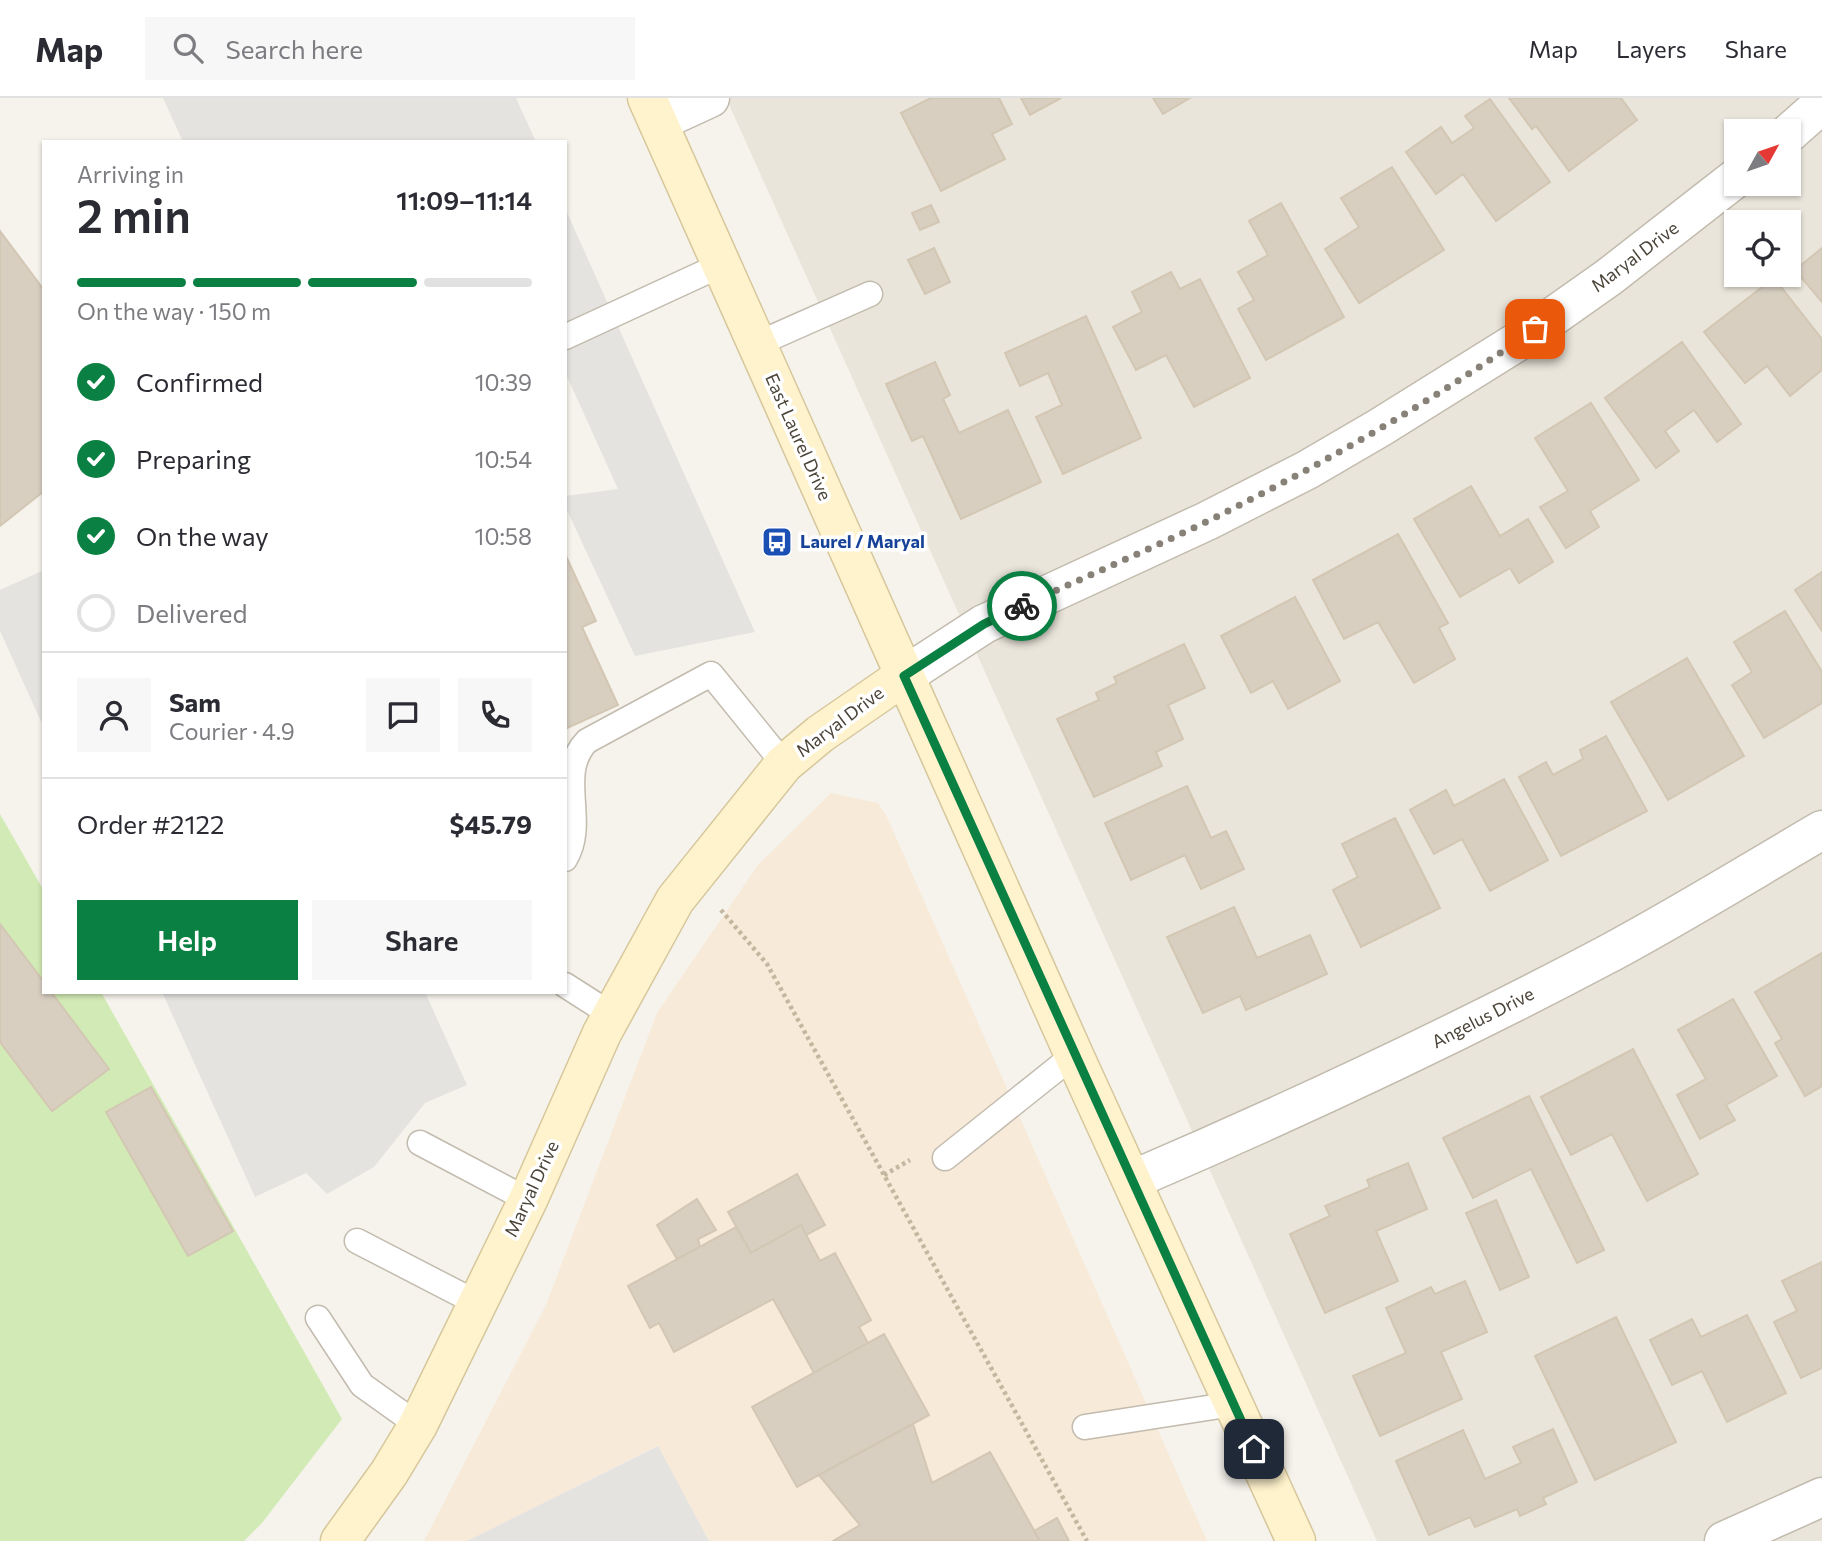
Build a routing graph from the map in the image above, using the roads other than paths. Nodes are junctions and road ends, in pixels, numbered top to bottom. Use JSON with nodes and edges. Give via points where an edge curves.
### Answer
{"nodes":[{"id":1,"x":710,"y":98,"type":"edge"},
{"id":2,"x":1822,"y":104,"type":"edge"},
{"id":3,"x":652,"y":110,"type":"edge"},
{"id":4,"x":1801,"y":123,"type":"edge"},
{"id":5,"x":1724,"y":186,"type":"edge"},
{"id":6,"x":721,"y":265,"type":"junction"},
{"id":7,"x":870,"y":294,"type":"dead end"},
{"id":8,"x":567,"y":336,"type":"edge"},
{"id":9,"x":757,"y":344,"type":"junction"},
{"id":10,"x":904,"y":676,"type":"junction"},
{"id":11,"x":784,"y":764,"type":"junction"},
{"id":12,"x":1822,"y":830,"type":"edge"},
{"id":13,"x":567,"y":855,"type":"edge"},
{"id":14,"x":567,"y":986,"type":"edge"},
{"id":15,"x":612,"y":1015,"type":"junction"},
{"id":16,"x":1074,"y":1055,"type":"junction"},
{"id":17,"x":420,"y":1143,"type":"dead end"},
{"id":18,"x":944,"y":1157,"type":"dead end"},
{"id":19,"x":1132,"y":1180,"type":"junction"},
{"id":20,"x":528,"y":1200,"type":"junction"},
{"id":21,"x":357,"y":1241,"type":"dead end"},
{"id":22,"x":479,"y":1304,"type":"junction"},
{"id":23,"x":318,"y":1318,"type":"dead end"},
{"id":24,"x":1233,"y":1404,"type":"junction"},
{"id":25,"x":418,"y":1425,"type":"junction"},
{"id":26,"x":1085,"y":1427,"type":"dead end"},
{"id":27,"x":1822,"y":1497,"type":"edge"},
{"id":28,"x":340,"y":1541,"type":"edge"},
{"id":29,"x":1296,"y":1541,"type":"edge"},
{"id":30,"x":1724,"y":1541,"type":"edge"}],
"edges":[{"from":1,"to":3,"type":"street"},
{"from":2,"to":4,"type":"street"},
{"from":3,"to":6,"type":"main road","name":"East Laurel Drive"},
{"from":5,"to":10,"type":"street","name":"Maryal Drive","via":[[1517,342],[1379,428],[1218,516],[984,624]]},
{"from":6,"to":8,"type":"lane"},
{"from":6,"to":9,"type":"main road","name":"East Laurel Drive"},
{"from":7,"to":9,"type":"lane"},
{"from":9,"to":10,"type":"main road","name":"East Laurel Drive"},
{"from":10,"to":11,"type":"main road","name":"Maryal Drive"},
{"from":10,"to":16,"type":"main road","name":"East Laurel Drive"},
{"from":11,"to":13,"type":"lane","via":[[711,674],[578,750],[572,762],[574,839]]},
{"from":11,"to":15,"type":"main road","name":"Maryal Drive","via":[[675,900]]},
{"from":12,"to":19,"type":"street","name":"Angelus Drive","via":[[1609,953],[1490,1015],[1347,1086]]},
{"from":14,"to":15,"type":"lane"},
{"from":15,"to":20,"type":"main road","name":"Maryal Drive"},
{"from":16,"to":18,"type":"lane"},
{"from":16,"to":19,"type":"main road","name":"East Laurel Drive"},
{"from":17,"to":20,"type":"lane"},
{"from":19,"to":24,"type":"main road","name":"East Laurel Drive"},
{"from":20,"to":22,"type":"main road","name":"Maryal Drive"},
{"from":21,"to":22,"type":"lane"},
{"from":22,"to":25,"type":"main road","name":"Maryal Drive"},
{"from":23,"to":25,"type":"lane","via":[[362,1385]]},
{"from":24,"to":26,"type":"lane"},
{"from":24,"to":29,"type":"main road","name":"East Laurel Drive"},
{"from":25,"to":28,"type":"main road","name":"Maryal Drive"},
{"from":27,"to":30,"type":"street"}]}
